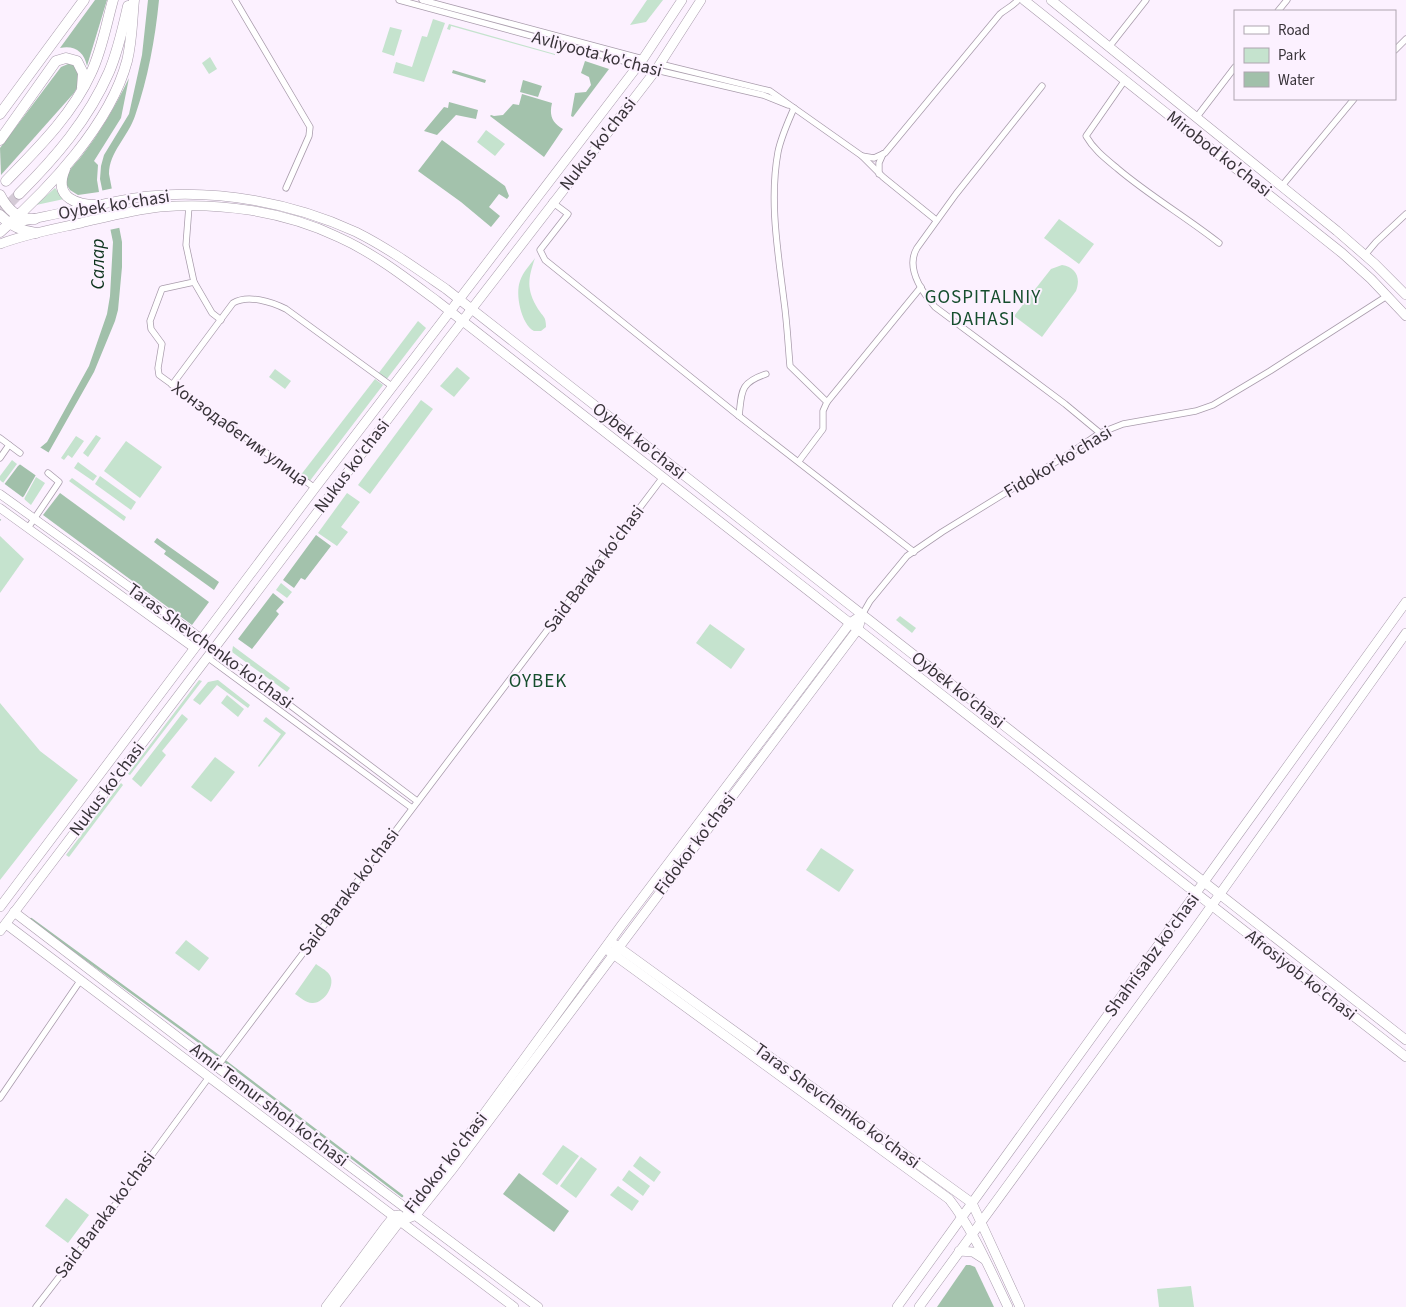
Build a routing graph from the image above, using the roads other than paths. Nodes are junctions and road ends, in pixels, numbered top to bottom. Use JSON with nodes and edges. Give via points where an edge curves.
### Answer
{"nodes":[{"id":1,"x":84,"y":0,"type":"edge"},
{"id":2,"x":113,"y":0,"type":"edge"},
{"id":3,"x":235,"y":0,"type":"edge"},
{"id":4,"x":399,"y":0,"type":"edge"},
{"id":5,"x":422,"y":0,"type":"edge"},
{"id":6,"x":682,"y":0,"type":"edge"},
{"id":7,"x":702,"y":0,"type":"edge"},
{"id":8,"x":1018,"y":0,"type":"edge"},
{"id":9,"x":1024,"y":0,"type":"edge"},
{"id":10,"x":1051,"y":0,"type":"edge"},
{"id":11,"x":1146,"y":0,"type":"edge"},
{"id":12,"x":1287,"y":0,"type":"edge"},
{"id":13,"x":130,"y":1,"type":"edge"},
{"id":14,"x":1279,"y":10,"type":"edge"},
{"id":15,"x":451,"y":11,"type":"junction"},
{"id":16,"x":1090,"y":32,"type":"junction"},
{"id":17,"x":1406,"y":39,"type":"edge"},
{"id":18,"x":1080,"y":44,"type":"junction"},
{"id":19,"x":1109,"y":47,"type":"junction"},
{"id":20,"x":1396,"y":49,"type":"edge"},
{"id":21,"x":641,"y":62,"type":"junction"},
{"id":22,"x":658,"y":67,"type":"junction"},
{"id":23,"x":1234,"y":68,"type":"edge"},
{"id":24,"x":1125,"y":80,"type":"junction"},
{"id":25,"x":1042,"y":86,"type":"dead end"},
{"id":26,"x":79,"y":95,"type":"junction"},
{"id":27,"x":1353,"y":100,"type":"edge"},
{"id":28,"x":794,"y":108,"type":"junction"},
{"id":29,"x":0,"y":114,"type":"edge"},
{"id":30,"x":1196,"y":118,"type":"junction"},
{"id":31,"x":0,"y":140,"type":"edge"},
{"id":32,"x":885,"y":153,"type":"junction"},
{"id":33,"x":74,"y":154,"type":"junction"},
{"id":34,"x":862,"y":156,"type":"junction"},
{"id":35,"x":880,"y":174,"type":"junction"},
{"id":36,"x":6,"y":181,"type":"dead end"},
{"id":37,"x":1281,"y":186,"type":"junction"},
{"id":38,"x":286,"y":188,"type":"dead end"},
{"id":39,"x":0,"y":194,"type":"edge"},
{"id":40,"x":19,"y":194,"type":"tunnel mouth"},
{"id":41,"x":1297,"y":200,"type":"junction"},
{"id":42,"x":552,"y":202,"type":"junction"},
{"id":43,"x":102,"y":205,"type":"junction"},
{"id":44,"x":188,"y":206,"type":"junction"},
{"id":45,"x":1289,"y":210,"type":"junction"},
{"id":46,"x":1406,"y":214,"type":"edge"},
{"id":47,"x":0,"y":215,"type":"edge"},
{"id":48,"x":18,"y":216,"type":"junction"},
{"id":49,"x":34,"y":219,"type":"junction"},
{"id":50,"x":936,"y":220,"type":"junction"},
{"id":51,"x":5,"y":226,"type":"edge"},
{"id":52,"x":0,"y":232,"type":"edge"},
{"id":53,"x":36,"y":232,"type":"junction"},
{"id":54,"x":1219,"y":242,"type":"dead end"},
{"id":55,"x":0,"y":244,"type":"edge"},
{"id":56,"x":1365,"y":255,"type":"junction"},
{"id":57,"x":194,"y":282,"type":"junction"},
{"id":58,"x":921,"y":287,"type":"junction"},
{"id":59,"x":1406,"y":295,"type":"edge"},
{"id":60,"x":1387,"y":296,"type":"junction"},
{"id":61,"x":460,"y":300,"type":"junction"},
{"id":62,"x":471,"y":309,"type":"junction"},
{"id":63,"x":451,"y":312,"type":"junction"},
{"id":64,"x":1406,"y":316,"type":"edge"},
{"id":65,"x":221,"y":320,"type":"junction"},
{"id":66,"x":462,"y":320,"type":"junction"},
{"id":67,"x":766,"y":374,"type":"dead end"},
{"id":68,"x":172,"y":385,"type":"junction"},
{"id":69,"x":393,"y":387,"type":"junction"},
{"id":70,"x":827,"y":402,"type":"junction"},
{"id":71,"x":739,"y":416,"type":"junction"},
{"id":72,"x":1100,"y":433,"type":"junction"},
{"id":73,"x":0,"y":438,"type":"edge"},
{"id":74,"x":9,"y":445,"type":"junction"},
{"id":75,"x":20,"y":452,"type":"dead end"},
{"id":76,"x":0,"y":458,"type":"edge"},
{"id":77,"x":799,"y":461,"type":"junction"},
{"id":78,"x":48,"y":473,"type":"dead end"},
{"id":79,"x":663,"y":477,"type":"junction"},
{"id":80,"x":315,"y":488,"type":"junction"},
{"id":81,"x":0,"y":494,"type":"edge"},
{"id":82,"x":0,"y":508,"type":"edge"},
{"id":83,"x":30,"y":516,"type":"junction"},
{"id":84,"x":28,"y":528,"type":"junction"},
{"id":85,"x":914,"y":552,"type":"junction"},
{"id":86,"x":1406,"y":602,"type":"edge"},
{"id":87,"x":862,"y":615,"type":"junction"},
{"id":88,"x":854,"y":626,"type":"junction"},
{"id":89,"x":1406,"y":633,"type":"edge"},
{"id":90,"x":202,"y":639,"type":"junction"},
{"id":91,"x":194,"y":648,"type":"junction"},
{"id":92,"x":214,"y":648,"type":"junction"},
{"id":93,"x":207,"y":657,"type":"junction"},
{"id":94,"x":417,"y":801,"type":"junction"},
{"id":95,"x":412,"y":808,"type":"junction"},
{"id":96,"x":1204,"y":882,"type":"junction"},
{"id":97,"x":1196,"y":893,"type":"junction"},
{"id":98,"x":1220,"y":894,"type":"junction"},
{"id":99,"x":1,"y":904,"type":"edge"},
{"id":100,"x":1212,"y":906,"type":"junction"},
{"id":101,"x":14,"y":912,"type":"junction"},
{"id":102,"x":2,"y":925,"type":"edge"},
{"id":103,"x":607,"y":945,"type":"junction"},
{"id":104,"x":616,"y":951,"type":"junction"},
{"id":105,"x":89,"y":969,"type":"junction"},
{"id":106,"x":80,"y":981,"type":"junction"},
{"id":107,"x":1406,"y":1040,"type":"edge"},
{"id":108,"x":1406,"y":1058,"type":"edge"},
{"id":109,"x":217,"y":1067,"type":"junction"},
{"id":110,"x":209,"y":1077,"type":"junction"},
{"id":111,"x":0,"y":1098,"type":"edge"},
{"id":112,"x":972,"y":1203,"type":"junction"},
{"id":113,"x":414,"y":1213,"type":"junction"},
{"id":114,"x":963,"y":1217,"type":"junction"},
{"id":115,"x":397,"y":1219,"type":"junction"},
{"id":116,"x":981,"y":1221,"type":"junction"},
{"id":117,"x":972,"y":1233,"type":"junction"},
{"id":118,"x":959,"y":1252,"type":"junction"},
{"id":119,"x":985,"y":1260,"type":"junction"},
{"id":120,"x":36,"y":1307,"type":"edge"},
{"id":121,"x":326,"y":1307,"type":"edge"},
{"id":122,"x":334,"y":1307,"type":"edge"},
{"id":123,"x":514,"y":1307,"type":"edge"},
{"id":124,"x":538,"y":1307,"type":"edge"},
{"id":125,"x":897,"y":1307,"type":"edge"},
{"id":126,"x":919,"y":1307,"type":"edge"},
{"id":127,"x":1008,"y":1307,"type":"edge"},
{"id":128,"x":1020,"y":1307,"type":"edge"}],
"edges":[{"from":1,"to":29,"type":"highway"},
{"from":2,"to":26,"type":"highway","via":[[97,59]]},
{"from":3,"to":38,"type":"street","via":[[310,127]]},
{"from":4,"to":15,"type":"street","name":"Avliyoota ko'chasi"},
{"from":5,"to":15,"type":"street","name":"Avliyoota ko'chasi"},
{"from":6,"to":21,"type":"main road","name":"Nukus ko'chasi"},
{"from":7,"to":22,"type":"main road","name":"Nukus ko'chasi"},
{"from":8,"to":32,"type":"street","via":[[1000,14]]},
{"from":9,"to":18,"type":"main road","name":"Mirobod ko'chasi"},
{"from":10,"to":16,"type":"main road","name":"Mirobod ko'chasi"},
{"from":11,"to":19,"type":"street"},
{"from":12,"to":14,"type":"street"},
{"from":13,"to":33,"type":"highway","via":[[130,46],[121,79],[100,118]]},
{"from":13,"to":40,"type":"highway","via":[[112,65],[91,106],[73,134]]},
{"from":15,"to":21,"type":"street","name":"Avliyoota ko'chasi"},
{"from":16,"to":18,"type":"main road","via":[[1082,36]]},
{"from":16,"to":19,"type":"main road","name":"Mirobod ko'chasi"},
{"from":17,"to":20,"type":"street"},
{"from":18,"to":24,"type":"main road","name":"Mirobod ko'chasi"},
{"from":19,"to":30,"type":"main road","name":"Mirobod ko'chasi"},
{"from":21,"to":22,"type":"main road","name":"Avliyoota ko'chasi"},
{"from":21,"to":61,"type":"main road","name":"Nukus ko'chasi"},
{"from":22,"to":28,"type":"street","name":"Avliyoota ko'chasi","via":[[763,95]]},
{"from":22,"to":42,"type":"main road","name":"Nukus ko'chasi"},
{"from":23,"to":30,"type":"street"},
{"from":24,"to":45,"type":"main road","name":"Mirobod ko'chasi"},
{"from":24,"to":54,"type":"street","via":[[1086,136],[1098,152],[1125,175]]},
{"from":25,"to":50,"type":"street"},
{"from":26,"to":31,"type":"highway","via":[[83,78],[79,63],[69,58],[58,60]]},
{"from":26,"to":36,"type":"highway","via":[[52,131]]},
{"from":27,"to":37,"type":"street"},
{"from":28,"to":34,"type":"street","name":"Avliyoota ko'chasi"},
{"from":28,"to":70,"type":"street","via":[[779,149],[775,172],[776,247],[790,366]]},
{"from":30,"to":37,"type":"main road","name":"Mirobod ko'chasi"},
{"from":32,"to":34,"type":"street","via":[[874,158]]},
{"from":32,"to":35,"type":"street","via":[[879,163]]},
{"from":33,"to":43,"type":"highway","via":[[62,178],[64,192],[80,203]]},
{"from":33,"to":48,"type":"highway","via":[[48,187]]},
{"from":34,"to":35,"type":"street","name":"Avliyoota ko'chasi"},
{"from":35,"to":50,"type":"street","name":"Avliyoota ko'chasi"},
{"from":37,"to":41,"type":"main road","name":"Mirobod ko'chasi"},
{"from":39,"to":48,"type":"highway"},
{"from":41,"to":45,"type":"main road","via":[[1296,207]]},
{"from":41,"to":56,"type":"main road","name":"Mirobod ko'chasi"},
{"from":42,"to":62,"type":"main road","name":"Nukus ko'chasi"},
{"from":42,"to":71,"type":"street","via":[[568,214],[540,250],[546,260]]},
{"from":43,"to":49,"type":"main road","name":"Oybek ko'chasi"},
{"from":43,"to":61,"type":"main road","name":"Oybek ko'chasi","via":[[154,196],[210,196],[255,201],[301,212],[371,240]]},
{"from":44,"to":53,"type":"main road","name":"Oybek ko'chasi","via":[[159,207]]},
{"from":44,"to":57,"type":"street","via":[[186,245]]},
{"from":44,"to":63,"type":"main road","name":"Oybek ko'chasi","via":[[253,211],[326,231],[377,258]]},
{"from":45,"to":60,"type":"main road","name":"Mirobod ko'chasi","via":[[1342,252]]},
{"from":46,"to":56,"type":"street"},
{"from":47,"to":51,"type":"highway"},
{"from":48,"to":49,"type":"highway"},
{"from":48,"to":51,"type":"highway"},
{"from":49,"to":51,"type":"main road","name":"Oybek ko'chasi"},
{"from":50,"to":58,"type":"street","via":[[916,248],[913,258],[913,268]]},
{"from":51,"to":52,"type":"highway"},
{"from":51,"to":53,"type":"highway"},
{"from":53,"to":55,"type":"main road","name":"Oybek ko'chasi"},
{"from":56,"to":59,"type":"main road","name":"Mirobod ko'chasi"},
{"from":57,"to":65,"type":"street","via":[[212,313]]},
{"from":57,"to":68,"type":"street","name":"Хонзодабегим улица","via":[[162,289],[150,321],[151,329],[162,344],[158,373]]},
{"from":58,"to":70,"type":"street"},
{"from":58,"to":72,"type":"street","via":[[941,312]]},
{"from":60,"to":64,"type":"main road","name":"Mirobod ko'chasi"},
{"from":60,"to":72,"type":"street","name":"Fidokor ko'chasi","via":[[1213,405],[1123,424]]},
{"from":61,"to":62,"type":"main road","name":"Oybek ko'chasi"},
{"from":61,"to":63,"type":"main road","name":"Nukus ko'chasi"},
{"from":62,"to":66,"type":"main road","name":"Nukus ko'chasi"},
{"from":62,"to":87,"type":"main road","name":"Oybek ko'chasi"},
{"from":63,"to":66,"type":"main road","name":"Oybek ko'chasi"},
{"from":63,"to":69,"type":"main road","name":"Nukus ko'chasi"},
{"from":65,"to":68,"type":"street"},
{"from":65,"to":69,"type":"street","via":[[234,303],[241,300],[279,305]]},
{"from":66,"to":79,"type":"main road","name":"Oybek ko'chasi"},
{"from":66,"to":92,"type":"main road","name":"Nukus ko'chasi"},
{"from":67,"to":71,"type":"street","via":[[754,378],[741,393]]},
{"from":68,"to":80,"type":"street","name":"Хонзодабегим улица"},
{"from":69,"to":80,"type":"main road","name":"Nukus ko'chasi"},
{"from":70,"to":77,"type":"street","via":[[823,411],[823,429]]},
{"from":71,"to":77,"type":"street"},
{"from":72,"to":85,"type":"street","name":"Fidokor ko'chasi"},
{"from":73,"to":74,"type":"street"},
{"from":74,"to":75,"type":"street"},
{"from":74,"to":76,"type":"street"},
{"from":77,"to":85,"type":"street"},
{"from":78,"to":83,"type":"street","via":[[59,482]]},
{"from":79,"to":88,"type":"main road","name":"Oybek ko'chasi"},
{"from":79,"to":94,"type":"street","name":"Said Baraka ko'chasi"},
{"from":80,"to":90,"type":"main road","name":"Nukus ko'chasi"},
{"from":81,"to":83,"type":"street","name":"Taras Shevchenko ko'chasi"},
{"from":82,"to":84,"type":"street","name":"Taras Shevchenko ko'chasi"},
{"from":83,"to":84,"type":"street"},
{"from":83,"to":90,"type":"street","name":"Taras Shevchenko ko'chasi"},
{"from":84,"to":91,"type":"street","name":"Taras Shevchenko ko'chasi"},
{"from":85,"to":87,"type":"street","name":"Fidokor ko'chasi","via":[[907,556]]},
{"from":86,"to":96,"type":"main road","name":"Shahrisabz ko'chasi"},
{"from":87,"to":88,"type":"main road","name":"Fidokor ko'chasi"},
{"from":87,"to":96,"type":"main road","name":"Oybek ko'chasi"},
{"from":88,"to":97,"type":"main road","name":"Oybek ko'chasi"},
{"from":88,"to":103,"type":"main road","name":"Fidokor ko'chasi"},
{"from":88,"to":104,"type":"main road","name":"Fidokor ko'chasi"},
{"from":89,"to":98,"type":"main road","name":"Shahrisabz ko'chasi"},
{"from":90,"to":91,"type":"main road","name":"Nukus ko'chasi"},
{"from":90,"to":92,"type":"main road","name":"Taras Shevchenko ko'chasi"},
{"from":91,"to":93,"type":"main road","name":"Taras Shevchenko ko'chasi"},
{"from":91,"to":99,"type":"main road","name":"Nukus ko'chasi"},
{"from":92,"to":93,"type":"main road","name":"Nukus ko'chasi"},
{"from":92,"to":94,"type":"street","name":"Taras Shevchenko ko'chasi"},
{"from":93,"to":95,"type":"street","name":"Taras Shevchenko ko'chasi"},
{"from":93,"to":101,"type":"main road","name":"Nukus ko'chasi"},
{"from":94,"to":95,"type":"street","name":"Said Baraka ko'chasi"},
{"from":95,"to":109,"type":"street","name":"Said Baraka ko'chasi"},
{"from":96,"to":97,"type":"main road","name":"Shahrisabz ko'chasi"},
{"from":96,"to":98,"type":"main road","name":"Afrosiyob ko'chasi"},
{"from":97,"to":100,"type":"main road","name":"Afrosiyob ko'chasi"},
{"from":97,"to":112,"type":"main road","name":"Shahrisabz ko'chasi"},
{"from":98,"to":100,"type":"main road","name":"Shahrisabz ko'chasi"},
{"from":98,"to":107,"type":"main road","name":"Afrosiyob ko'chasi"},
{"from":99,"to":101,"type":"main road","name":"Amir Temur shoh ko'chasi"},
{"from":100,"to":108,"type":"main road","name":"Afrosiyob ko'chasi"},
{"from":100,"to":116,"type":"main road","name":"Shahrisabz ko'chasi"},
{"from":101,"to":102,"type":"main road","name":"Nukus ko'chasi"},
{"from":101,"to":105,"type":"main road","name":"Amir Temur shoh ko'chasi"},
{"from":102,"to":106,"type":"main road","name":"Amir Temur shoh ko'chasi"},
{"from":103,"to":104,"type":"main road","name":"Taras Shevchenko ko'chasi"},
{"from":103,"to":113,"type":"main road","name":"Fidokor ko'chasi"},
{"from":104,"to":112,"type":"main road","name":"Taras Shevchenko ko'chasi"},
{"from":104,"to":113,"type":"main road","name":"Fidokor ko'chasi"},
{"from":104,"to":114,"type":"main road","name":"Taras Shevchenko ko'chasi","via":[[949,1199]]},
{"from":105,"to":106,"type":"main road"},
{"from":105,"to":109,"type":"main road","name":"Amir Temur shoh ko'chasi"},
{"from":106,"to":110,"type":"main road","name":"Amir Temur shoh ko'chasi"},
{"from":106,"to":111,"type":"street"},
{"from":109,"to":110,"type":"main road","name":"Said Baraka ko'chasi"},
{"from":109,"to":113,"type":"main road","name":"Amir Temur shoh ko'chasi"},
{"from":110,"to":115,"type":"main road","name":"Amir Temur shoh ko'chasi"},
{"from":110,"to":120,"type":"street","name":"Said Baraka ko'chasi"},
{"from":112,"to":114,"type":"main road","name":"Shahrisabz ko'chasi"},
{"from":112,"to":116,"type":"main road","name":"Taras Shevchenko ko'chasi"},
{"from":113,"to":115,"type":"main road","name":"Fidokor ko'chasi"},
{"from":113,"to":124,"type":"main road","name":"Amir Temur shoh ko'chasi"},
{"from":114,"to":117,"type":"main road","name":"Taras Shevchenko ko'chasi"},
{"from":114,"to":125,"type":"main road","name":"Shahrisabz ko'chasi"},
{"from":115,"to":121,"type":"main road"},
{"from":115,"to":122,"type":"main road"},
{"from":115,"to":123,"type":"main road","name":"Amir Temur shoh ko'chasi"},
{"from":116,"to":117,"type":"main road","name":"Shahrisabz ko'chasi"},
{"from":116,"to":128,"type":"main road","name":"Taras Shevchenko ko'chasi"},
{"from":117,"to":118,"type":"main road","name":"Shahrisabz ko'chasi"},
{"from":117,"to":119,"type":"main road","name":"Taras Shevchenko ko'chasi"},
{"from":118,"to":119,"type":"main road","via":[[973,1252]]},
{"from":118,"to":126,"type":"main road","name":"Shahrisabz ko'chasi"},
{"from":119,"to":127,"type":"main road","name":"Taras Shevchenko ko'chasi"}]}
